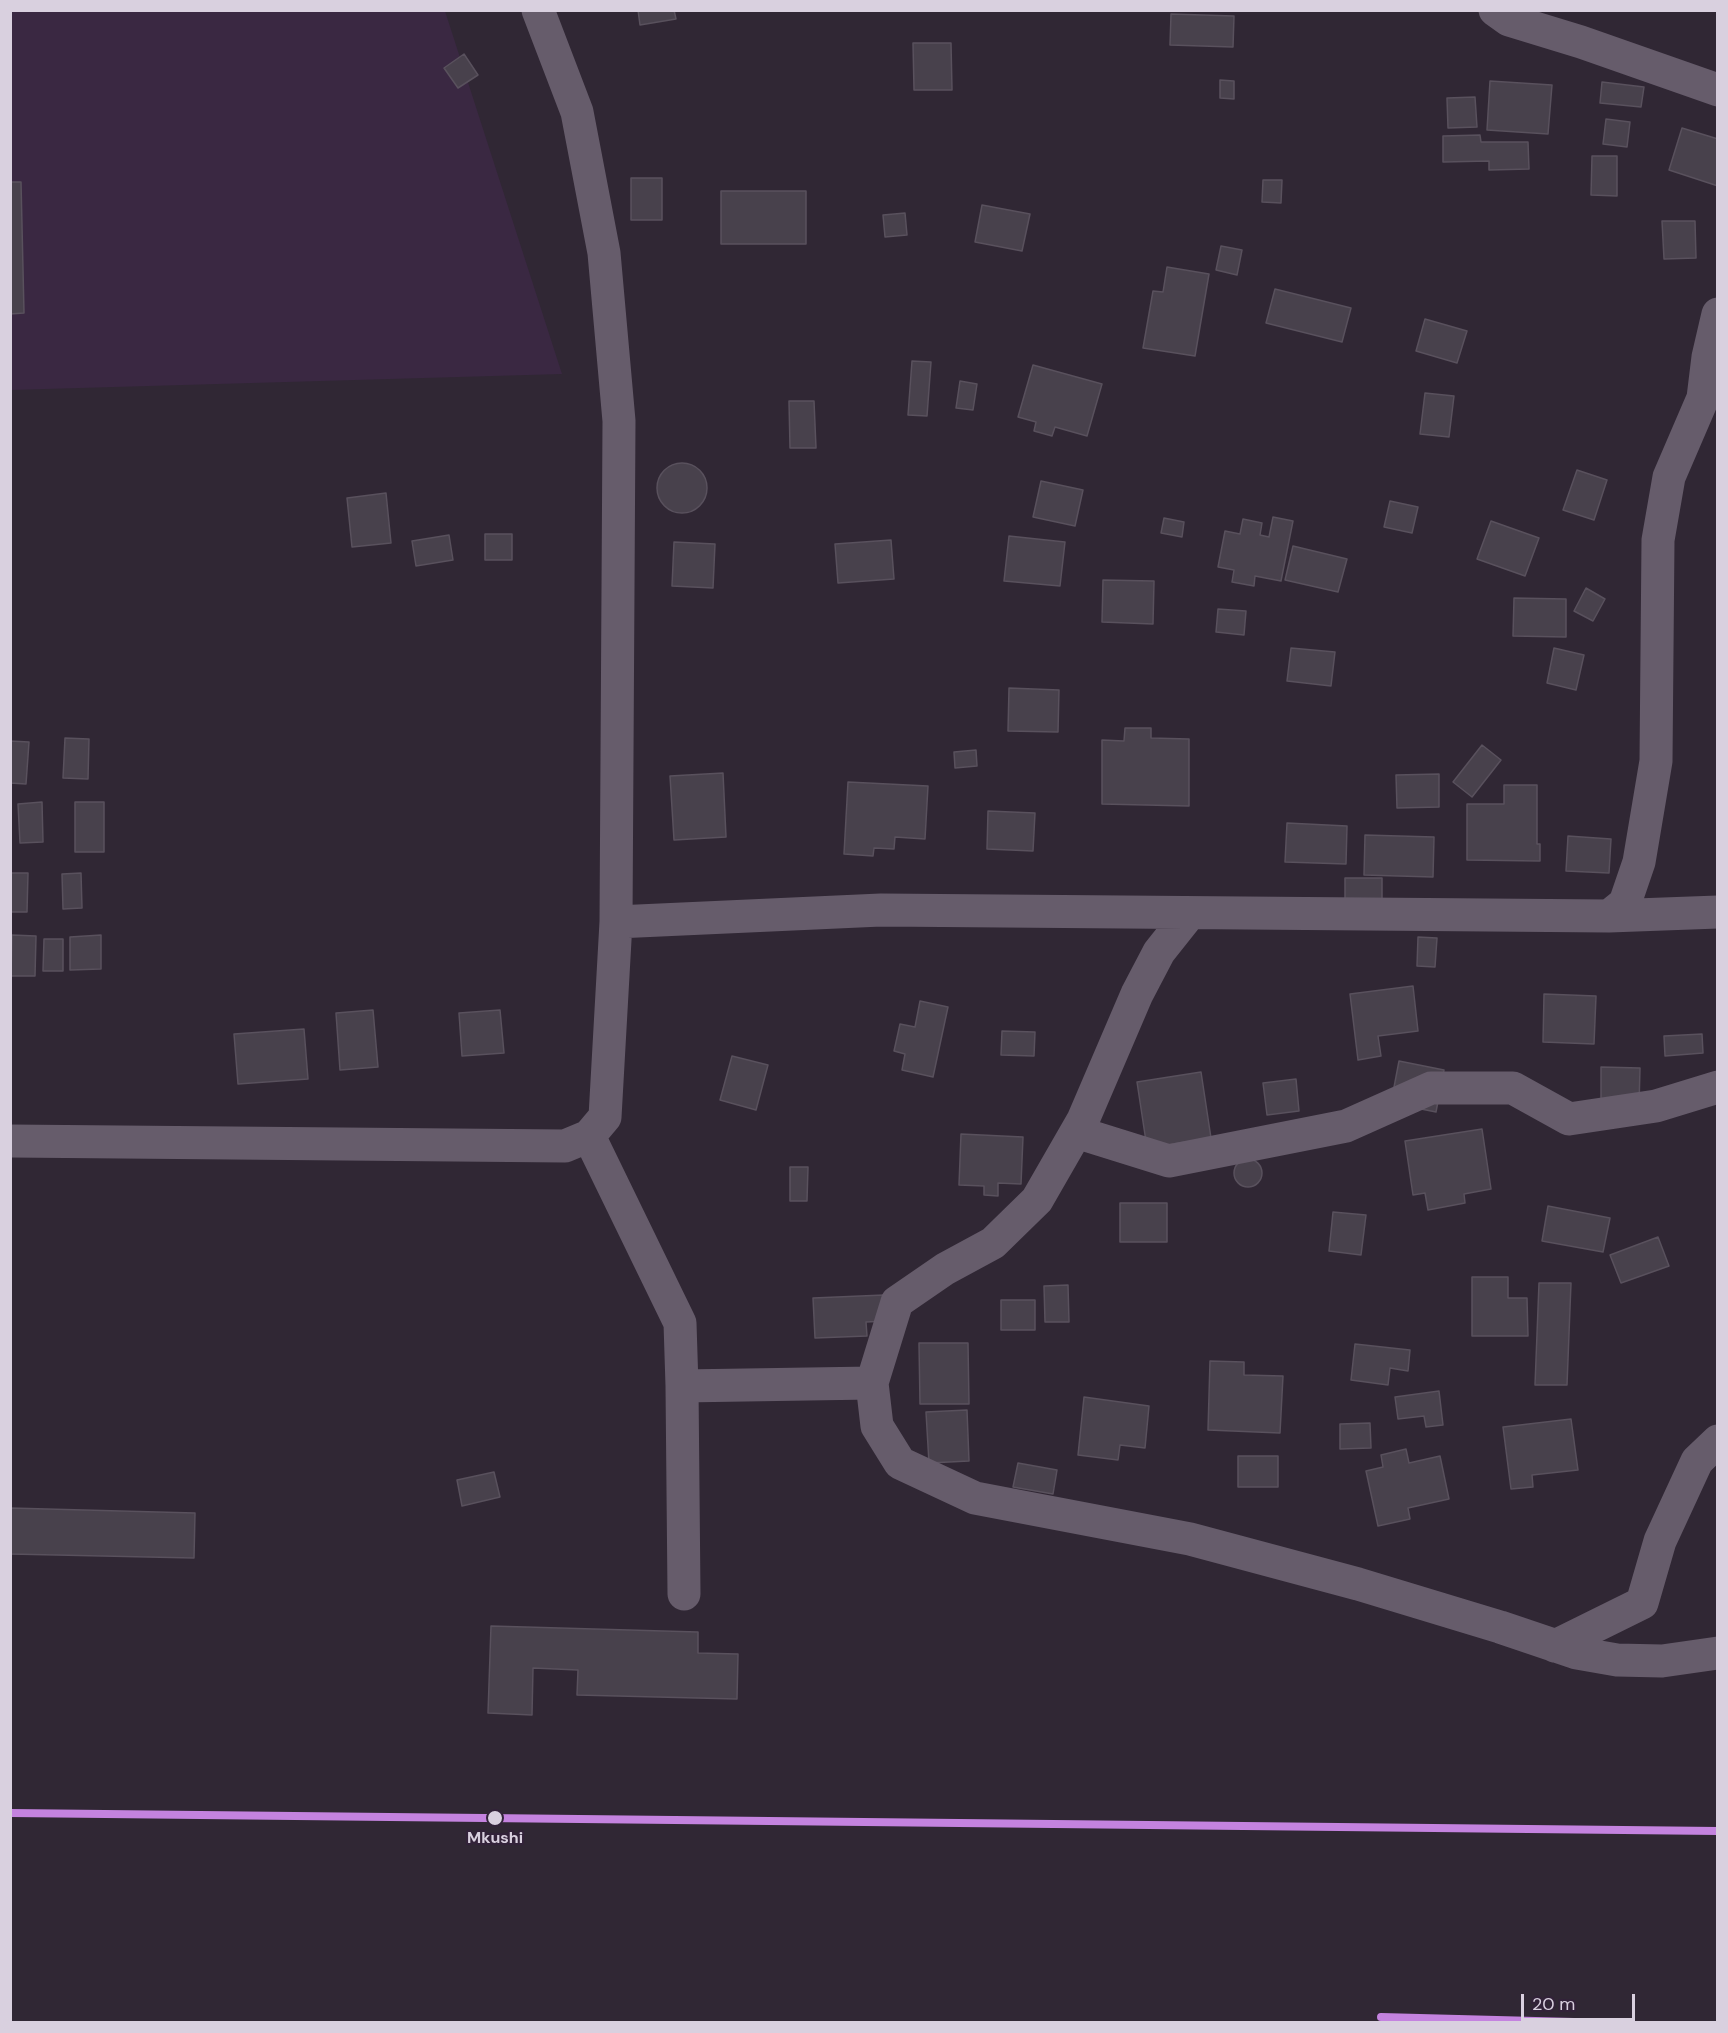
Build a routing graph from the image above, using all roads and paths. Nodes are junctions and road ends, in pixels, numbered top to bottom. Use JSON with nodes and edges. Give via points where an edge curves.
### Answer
{"nodes":[{"id":1,"x":538,"y":10,"type":"edge"},
{"id":2,"x":1495,"y":10,"type":"edge"},
{"id":3,"x":1718,"y":90,"type":"edge"},
{"id":4,"x":1718,"y":314,"type":"edge"},
{"id":5,"x":1718,"y":912,"type":"edge"},
{"id":6,"x":1190,"y":913,"type":"junction"},
{"id":7,"x":1609,"y":916,"type":"junction"},
{"id":8,"x":616,"y":921,"type":"junction"},
{"id":9,"x":1718,"y":1087,"type":"edge"},
{"id":10,"x":1076,"y":1132,"type":"junction"},
{"id":11,"x":589,"y":1136,"type":"junction"},
{"id":12,"x":10,"y":1141,"type":"edge"},
{"id":13,"x":872,"y":1383,"type":"junction"},
{"id":14,"x":682,"y":1386,"type":"junction"},
{"id":15,"x":1718,"y":1440,"type":"edge"},
{"id":16,"x":684,"y":1594,"type":"dead end"},
{"id":17,"x":1555,"y":1646,"type":"junction"},
{"id":18,"x":1718,"y":1653,"type":"edge"}],
"edges":[{"from":1,"to":8,"type":"street","via":[[577,112],[604,253],[619,421]]},
{"from":2,"to":3,"type":"street","via":[[1509,20]]},
{"from":4,"to":7,"type":"street","via":[[1703,398],[1669,477],[1658,540],[1656,761],[1639,862],[1625,903]]},
{"from":5,"to":7,"type":"street"},
{"from":6,"to":7,"type":"street"},
{"from":6,"to":8,"type":"street","via":[[881,910]]},
{"from":6,"to":10,"type":"street","via":[[1159,952],[1137,994]]},
{"from":8,"to":11,"type":"street","via":[[605,1117]]},
{"from":9,"to":10,"type":"street","via":[[1656,1107],[1569,1119],[1513,1088],[1431,1088],[1346,1126],[1169,1161]]},
{"from":10,"to":13,"type":"street","via":[[1037,1200],[993,1243],[897,1302]]},
{"from":11,"to":12,"type":"street","via":[[565,1146]]},
{"from":11,"to":14,"type":"street","via":[[680,1323]]},
{"from":13,"to":14,"type":"street"},
{"from":13,"to":17,"type":"street","via":[[877,1426],[900,1463],[975,1498],[1190,1539],[1358,1584]]},
{"from":14,"to":16,"type":"street"},
{"from":15,"to":17,"type":"street","via":[[1696,1461],[1660,1541],[1642,1602]]},
{"from":17,"to":18,"type":"street","via":[[1617,1660],[1662,1661]]}]}
